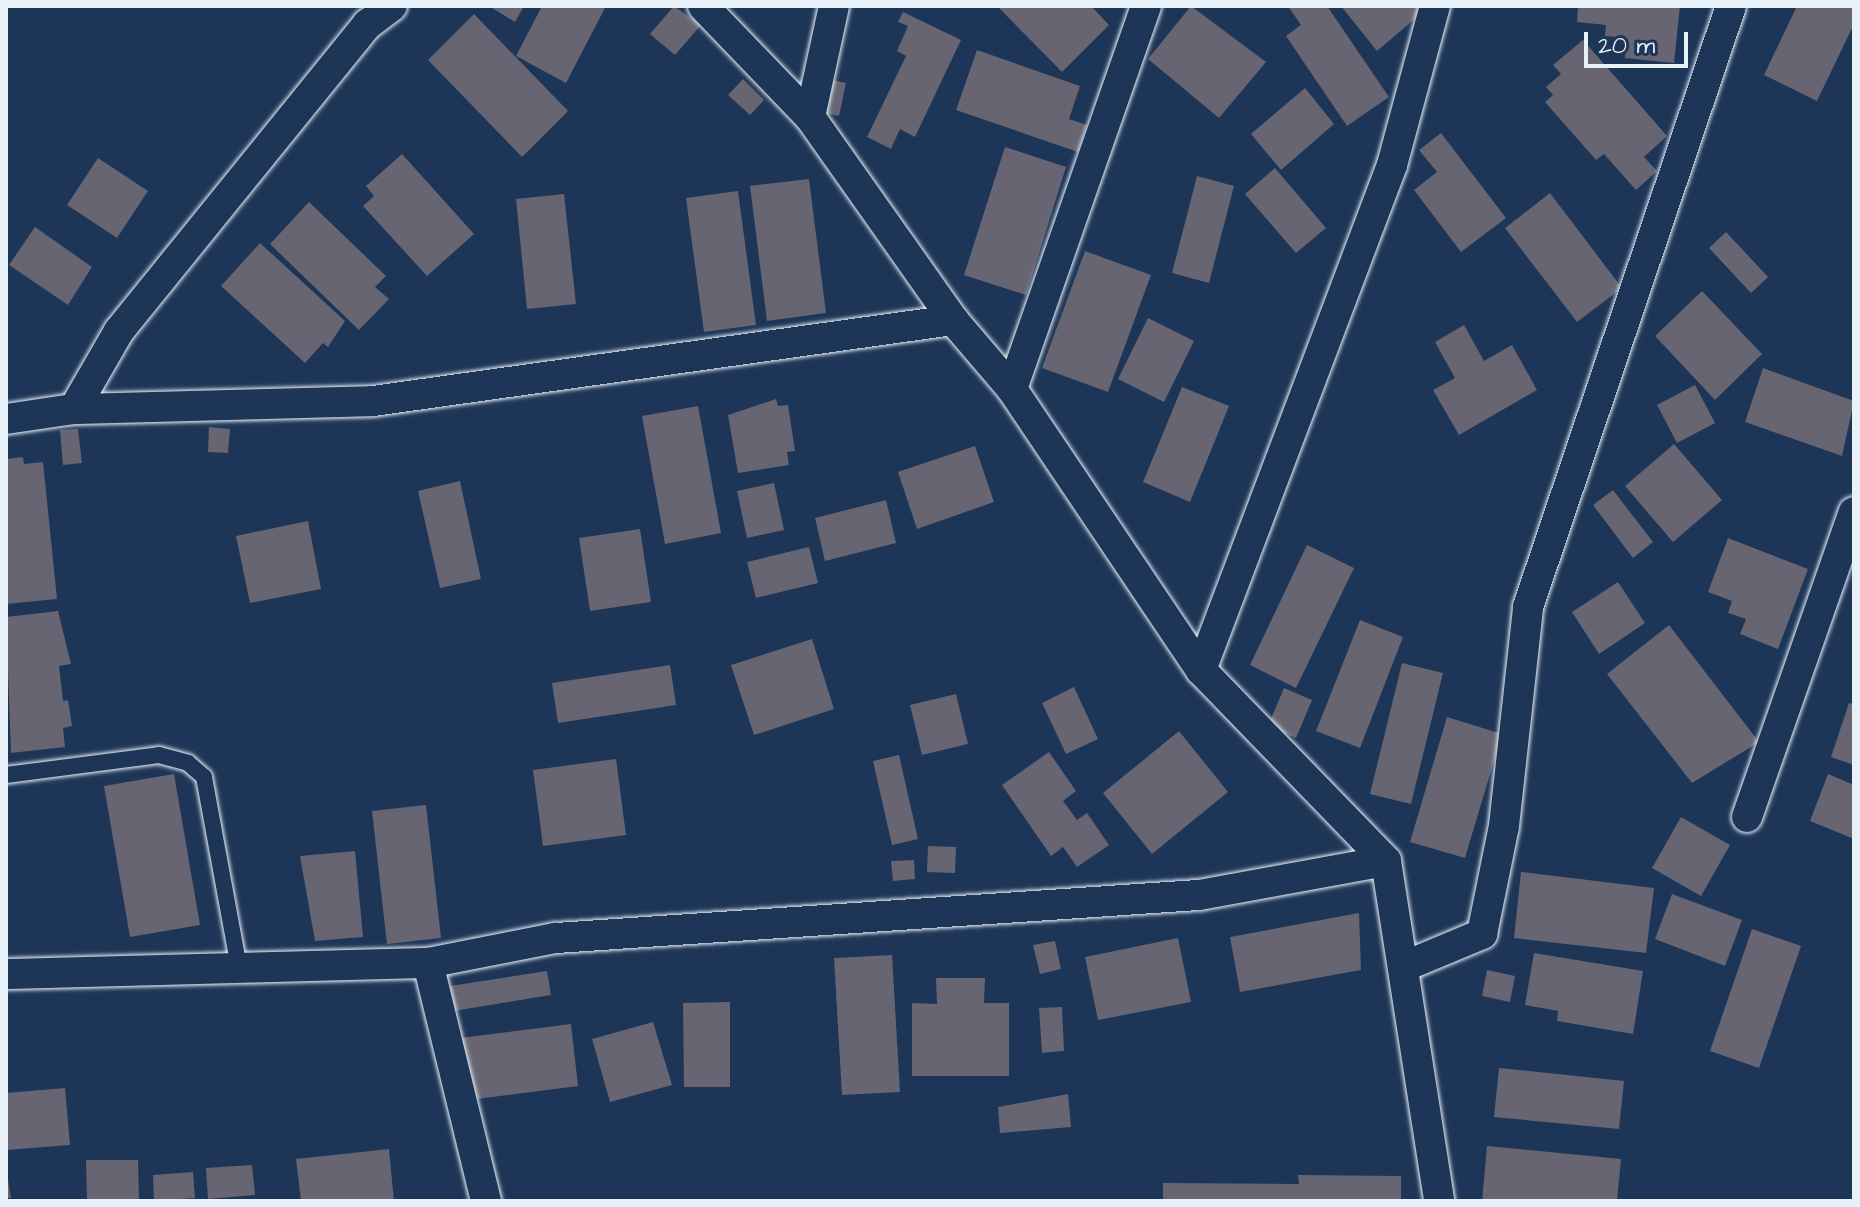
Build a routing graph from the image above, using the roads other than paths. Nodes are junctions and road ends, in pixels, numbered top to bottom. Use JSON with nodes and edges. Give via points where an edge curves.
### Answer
{"nodes":[{"id":1,"x":392,"y":6,"type":"edge"},
{"id":2,"x":703,"y":6,"type":"edge"},
{"id":3,"x":834,"y":6,"type":"edge"},
{"id":4,"x":1146,"y":6,"type":"edge"},
{"id":5,"x":1435,"y":6,"type":"edge"},
{"id":6,"x":1731,"y":6,"type":"edge"},
{"id":7,"x":810,"y":117,"type":"junction"},
{"id":8,"x":953,"y":320,"type":"junction"},
{"id":9,"x":1012,"y":389,"type":"junction"},
{"id":10,"x":74,"y":409,"type":"junction"},
{"id":11,"x":6,"y":419,"type":"edge"},
{"id":12,"x":1854,"y":512,"type":"edge"},
{"id":13,"x":1201,"y":670,"type":"junction"},
{"id":14,"x":6,"y":775,"type":"edge"},
{"id":15,"x":1747,"y":817,"type":"dead end"},
{"id":16,"x":1386,"y":861,"type":"junction"},
{"id":17,"x":428,"y":963,"type":"junction"},
{"id":18,"x":1403,"y":967,"type":"junction"},
{"id":19,"x":6,"y":974,"type":"edge"},
{"id":20,"x":240,"y":974,"type":"junction"},
{"id":21,"x":486,"y":1201,"type":"edge"},
{"id":22,"x":1439,"y":1201,"type":"edge"}],
"edges":[{"from":1,"to":10,"type":"street","via":[[368,24],[119,331]]},
{"from":2,"to":7,"type":"street"},
{"from":3,"to":7,"type":"street"},
{"from":4,"to":9,"type":"street"},
{"from":5,"to":13,"type":"street","via":[[1392,165]]},
{"from":6,"to":18,"type":"street","via":[[1528,607],[1504,826],[1482,934]]},
{"from":7,"to":8,"type":"street"},
{"from":8,"to":9,"type":"street"},
{"from":8,"to":10,"type":"street","via":[[373,401]]},
{"from":9,"to":13,"type":"street"},
{"from":10,"to":11,"type":"street"},
{"from":12,"to":15,"type":"street"},
{"from":13,"to":16,"type":"street"},
{"from":14,"to":20,"type":"lane","via":[[159,755],[188,763],[204,777]]},
{"from":16,"to":17,"type":"street","via":[[1199,895],[587,935]]},
{"from":16,"to":18,"type":"street"},
{"from":17,"to":20,"type":"street"},
{"from":17,"to":21,"type":"street"},
{"from":18,"to":22,"type":"street"},
{"from":19,"to":20,"type":"street"}]}
